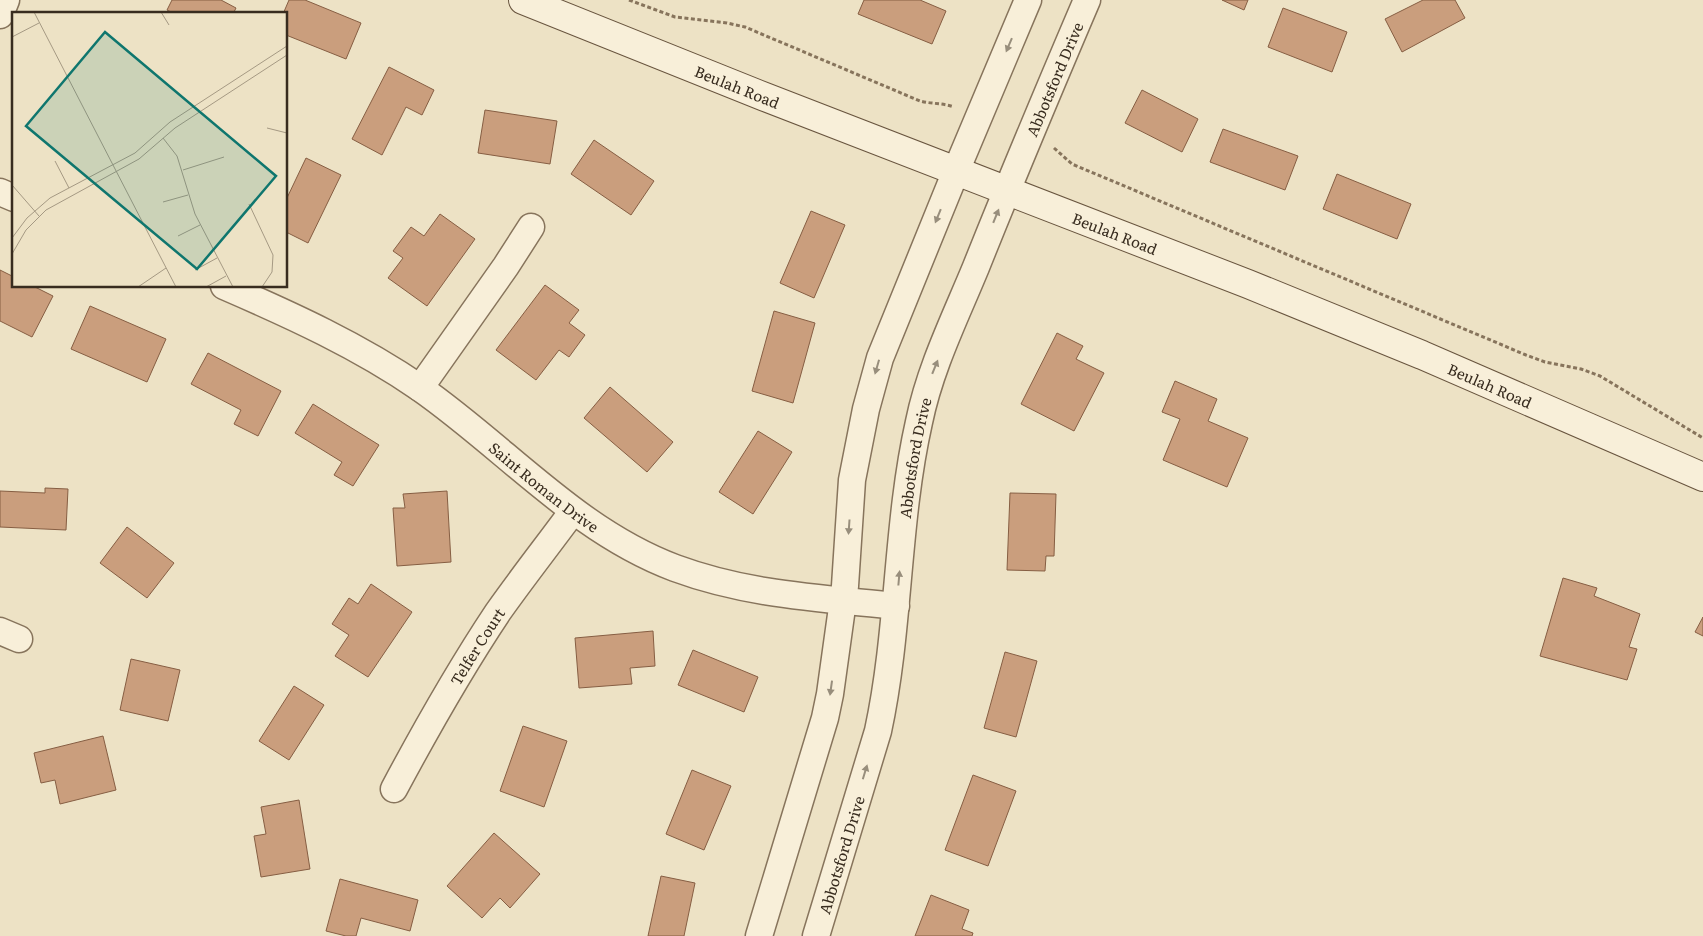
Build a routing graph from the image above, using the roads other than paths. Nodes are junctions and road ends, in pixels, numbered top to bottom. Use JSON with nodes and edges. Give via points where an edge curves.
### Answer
{"nodes":[{"id":1,"x":6,"y":0,"type":"edge"},
{"id":2,"x":523,"y":0,"type":"edge"},
{"id":3,"x":1028,"y":0,"type":"edge"},
{"id":4,"x":1087,"y":0,"type":"edge"},
{"id":5,"x":0,"y":15,"type":"edge"},
{"id":6,"x":956,"y":171,"type":"junction"},
{"id":7,"x":1007,"y":190,"type":"junction"},
{"id":8,"x":0,"y":192,"type":"edge"},
{"id":9,"x":12,"y":197,"type":"edge"},
{"id":10,"x":531,"y":227,"type":"dead end"},
{"id":11,"x":229,"y":288,"type":"edge"},
{"id":12,"x":420,"y":388,"type":"junction"},
{"id":13,"x":1703,"y":477,"type":"edge"},
{"id":14,"x":572,"y":511,"type":"junction"},
{"id":15,"x":842,"y":601,"type":"junction"},
{"id":16,"x":896,"y":606,"type":"junction"},
{"id":17,"x":394,"y":789,"type":"dead end"},
{"id":18,"x":760,"y":936,"type":"edge"},
{"id":19,"x":816,"y":936,"type":"edge"}],
"edges":[{"from":1,"to":5,"type":"street"},
{"from":2,"to":6,"type":"main road","name":"Beulah Road"},
{"from":3,"to":6,"type":"street","one_way":true},
{"from":4,"to":7,"type":"street","name":"Abbotsford Drive"},
{"from":6,"to":7,"type":"main road","name":"Beulah Road"},
{"from":6,"to":15,"type":"street","one_way":true,"via":[[880,358],[866,409],[852,480]]},
{"from":7,"to":13,"type":"main road","name":"Beulah Road","via":[[1422,355]]},
{"from":16,"to":7,"type":"street","name":"Abbotsford Drive","one_way":true,"via":[[906,487],[919,421],[932,375]]},
{"from":8,"to":9,"type":"street"},
{"from":10,"to":12,"type":"street"},
{"from":11,"to":12,"type":"street","name":"Saint Roman Drive","via":[[359,350]]},
{"from":12,"to":14,"type":"street","name":"Saint Roman Drive","via":[[474,428]]},
{"from":14,"to":15,"type":"street","name":"Saint Roman Drive","via":[[619,542],[674,568],[729,585],[784,596]]},
{"from":14,"to":17,"type":"street","name":"Telfer Court","via":[[494,620],[449,690]]},
{"from":15,"to":16,"type":"street","name":"Saint Roman Drive"},
{"from":15,"to":18,"type":"street","one_way":true,"via":[[825,718]]},
{"from":19,"to":16,"type":"street","name":"Abbotsford Drive","one_way":true,"via":[[878,731]]}]}
